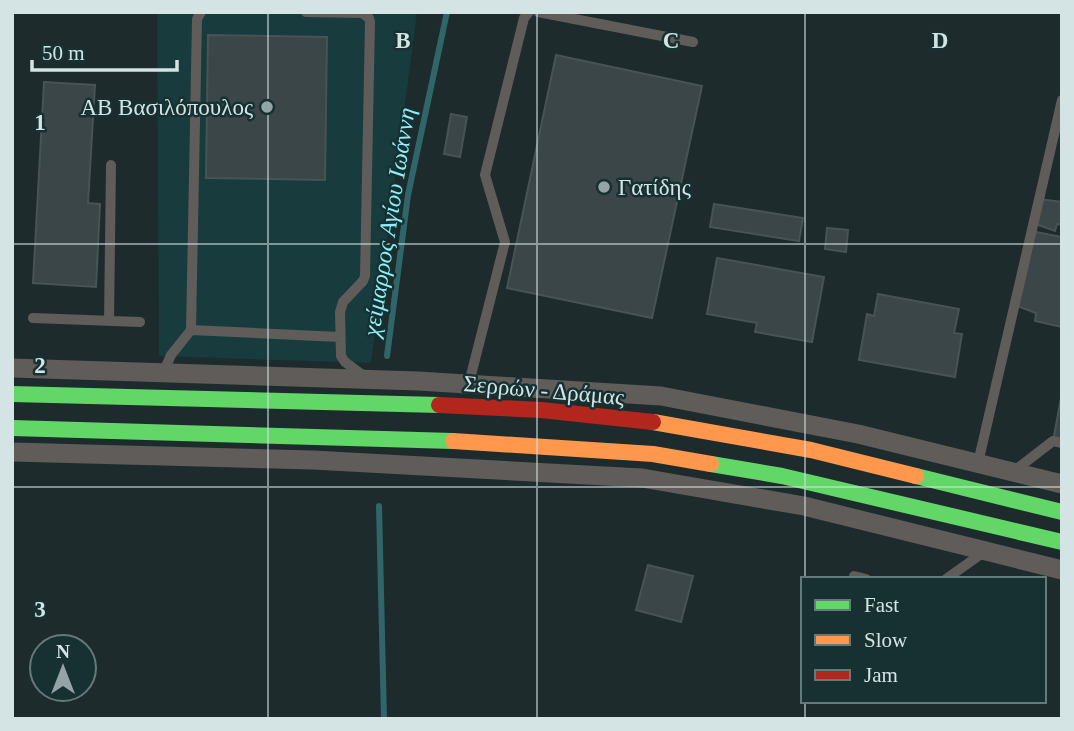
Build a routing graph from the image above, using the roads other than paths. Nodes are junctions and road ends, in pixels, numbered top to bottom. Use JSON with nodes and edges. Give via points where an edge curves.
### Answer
{"nodes":[{"id":1,"x":201,"y":12,"type":"edge"},
{"id":2,"x":306,"y":12,"type":"edge"},
{"id":3,"x":529,"y":12,"type":"edge"},
{"id":4,"x":538,"y":12,"type":"edge"},
{"id":5,"x":693,"y":42,"type":"dead end"},
{"id":6,"x":1062,"y":100,"type":"edge"},
{"id":7,"x":111,"y":165,"type":"dead end"},
{"id":8,"x":33,"y":318,"type":"dead end"},
{"id":9,"x":109,"y":321,"type":"junction"},
{"id":10,"x":139,"y":322,"type":"dead end"},
{"id":11,"x":191,"y":330,"type":"junction"},
{"id":12,"x":340,"y":337,"type":"junction"},
{"id":13,"x":12,"y":368,"type":"edge"},
{"id":14,"x":164,"y":371,"type":"junction"},
{"id":15,"x":367,"y":379,"type":"junction"},
{"id":16,"x":469,"y":383,"type":"junction"},
{"id":17,"x":12,"y":394,"type":"edge"},
{"id":18,"x":12,"y":428,"type":"edge"},
{"id":19,"x":1062,"y":443,"type":"edge"},
{"id":20,"x":12,"y":452,"type":"edge"},
{"id":21,"x":978,"y":463,"type":"junction"},
{"id":22,"x":1014,"y":472,"type":"junction"},
{"id":23,"x":1062,"y":484,"type":"edge"},
{"id":24,"x":1062,"y":512,"type":"edge"},
{"id":25,"x":1062,"y":542,"type":"edge"},
{"id":26,"x":984,"y":552,"type":"junction"},
{"id":27,"x":1062,"y":570,"type":"edge"},
{"id":28,"x":854,"y":576,"type":"dead end"},
{"id":29,"x":858,"y":577,"type":"edge"},
{"id":30,"x":949,"y":577,"type":"edge"}],
"edges":[{"from":1,"to":11,"type":"lane","via":[[197,19]]},
{"from":2,"to":12,"type":"lane","via":[[362,13],[370,22],[365,276],[343,302]]},
{"from":3,"to":16,"type":"lane","via":[[486,173],[505,242]]},
{"from":4,"to":5,"type":"lane"},
{"from":6,"to":21,"type":"lane"},
{"from":7,"to":9,"type":"lane"},
{"from":8,"to":9,"type":"lane"},
{"from":9,"to":10,"type":"lane"},
{"from":11,"to":12,"type":"lane"},
{"from":11,"to":14,"type":"lane"},
{"from":12,"to":15,"type":"lane","via":[[341,356]]},
{"from":13,"to":14,"type":"street"},
{"from":14,"to":15,"type":"street"},
{"from":15,"to":16,"type":"street"},
{"from":16,"to":21,"type":"street","via":[[661,396],[858,434]]},
{"from":17,"to":24,"type":"main road","name":"Σερρών - Δράμας","via":[[404,403],[541,410],[671,424],[811,450]]},
{"from":18,"to":25,"type":"main road","via":[[386,438],[653,454],[782,476]]},
{"from":19,"to":22,"type":"lane","via":[[1053,441]]},
{"from":20,"to":26,"type":"street","via":[[313,460],[642,478],[804,506]]},
{"from":21,"to":22,"type":"street"},
{"from":22,"to":23,"type":"street"},
{"from":26,"to":27,"type":"street"},
{"from":26,"to":30,"type":"lane"},
{"from":28,"to":29,"type":"lane"}]}
